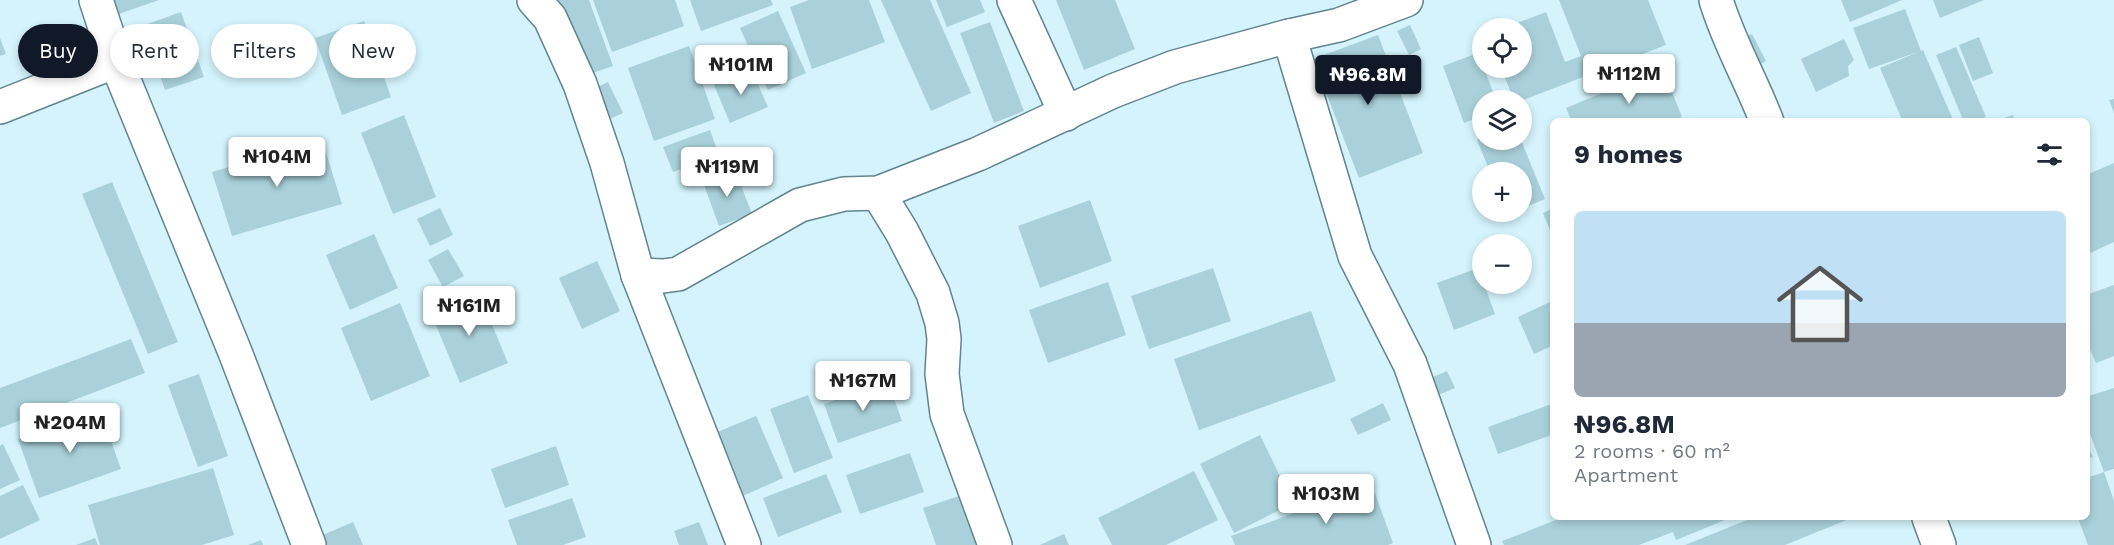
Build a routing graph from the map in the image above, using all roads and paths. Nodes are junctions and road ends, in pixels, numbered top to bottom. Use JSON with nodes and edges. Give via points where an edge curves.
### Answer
{"nodes":[{"id":1,"x":96,"y":0,"type":"edge"},
{"id":2,"x":534,"y":0,"type":"edge"},
{"id":3,"x":1014,"y":0,"type":"edge"},
{"id":4,"x":1406,"y":0,"type":"edge"},
{"id":5,"x":1716,"y":0,"type":"edge"},
{"id":6,"x":1288,"y":36,"type":"junction"},
{"id":7,"x":110,"y":43,"type":"edge"},
{"id":8,"x":110,"y":64,"type":"edge"},
{"id":9,"x":123,"y":78,"type":"edge"},
{"id":10,"x":0,"y":107,"type":"edge"},
{"id":11,"x":1066,"y":114,"type":"junction"},
{"id":12,"x":1765,"y":118,"type":"edge"},
{"id":13,"x":878,"y":193,"type":"junction"},
{"id":14,"x":638,"y":275,"type":"junction"},
{"id":15,"x":1930,"y":520,"type":"edge"},
{"id":16,"x":309,"y":545,"type":"edge"},
{"id":17,"x":744,"y":545,"type":"edge"},
{"id":18,"x":995,"y":545,"type":"edge"},
{"id":19,"x":1474,"y":545,"type":"edge"},
{"id":20,"x":1939,"y":545,"type":"edge"}],
"edges":[{"from":1,"to":7,"type":"street"},
{"from":2,"to":14,"type":"street","via":[[550,18],[580,84]]},
{"from":3,"to":11,"type":"street"},
{"from":4,"to":6,"type":"street","via":[[1339,25]]},
{"from":5,"to":12,"type":"street","via":[[1737,58]]},
{"from":6,"to":11,"type":"street","via":[[1175,67]]},
{"from":6,"to":19,"type":"street","via":[[1354,256],[1410,364]]},
{"from":8,"to":10,"type":"street"},
{"from":9,"to":16,"type":"street"},
{"from":11,"to":13,"type":"street"},
{"from":13,"to":14,"type":"street","via":[[844,194],[800,205],[678,274]]},
{"from":13,"to":18,"type":"street","via":[[933,293],[943,331],[942,374],[947,414]]},
{"from":14,"to":17,"type":"street"},
{"from":15,"to":20,"type":"street"}]}
